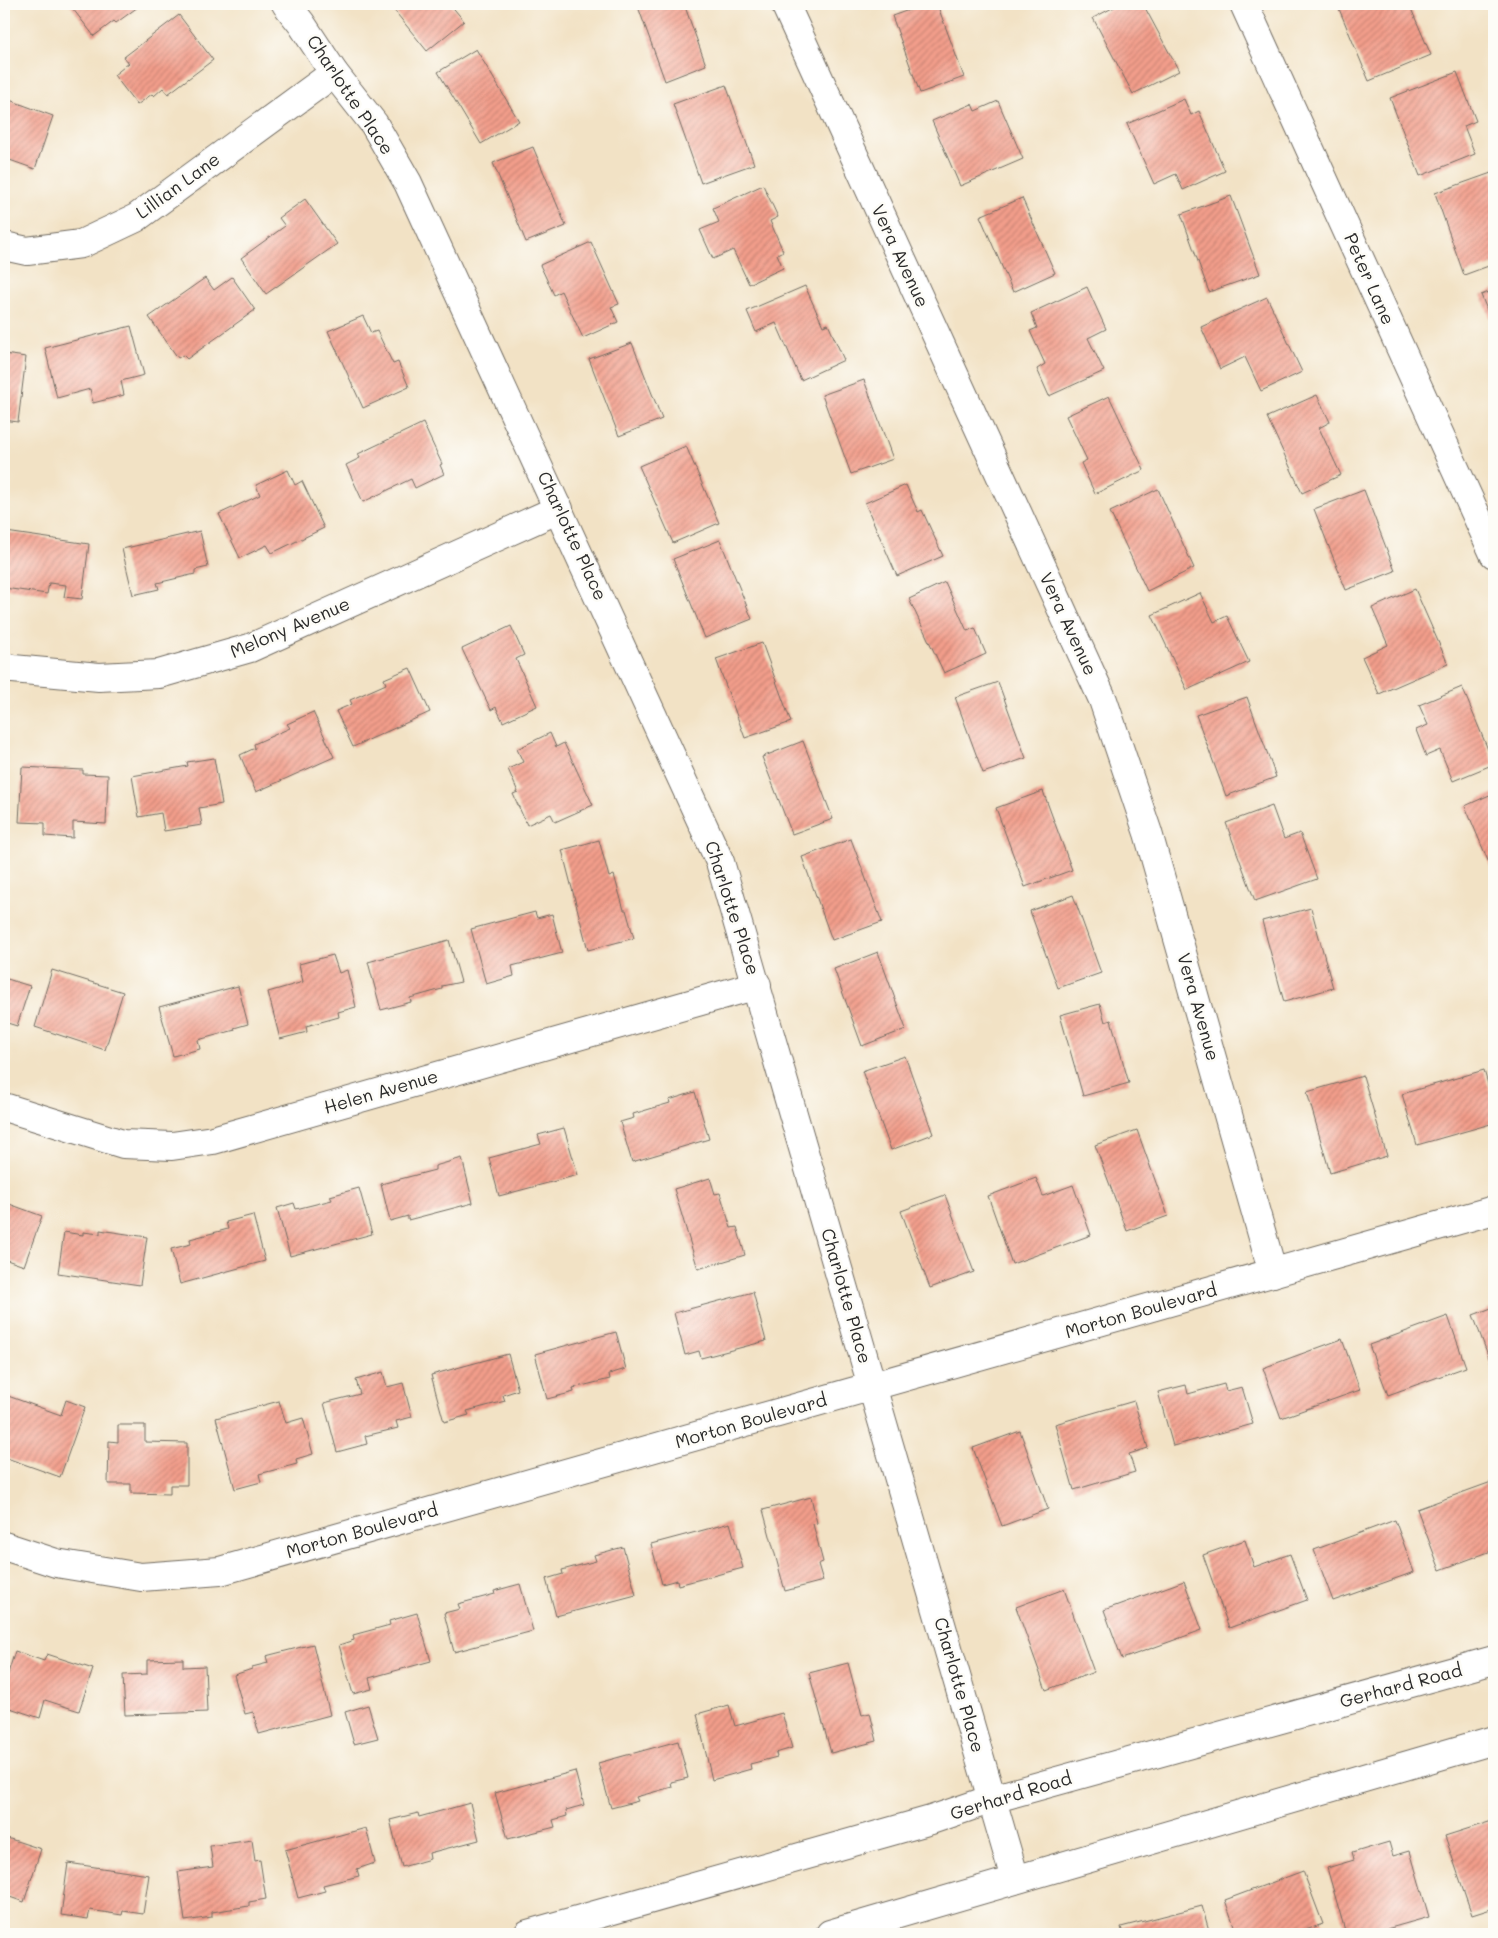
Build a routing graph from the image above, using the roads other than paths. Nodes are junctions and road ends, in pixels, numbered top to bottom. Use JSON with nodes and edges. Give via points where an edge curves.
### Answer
{"nodes":[{"id":1,"x":286,"y":4,"type":"edge"},
{"id":2,"x":785,"y":4,"type":"edge"},
{"id":3,"x":1244,"y":4,"type":"edge"},
{"id":4,"x":334,"y":73,"type":"junction"},
{"id":5,"x":4,"y":246,"type":"edge"},
{"id":6,"x":559,"y":508,"type":"junction"},
{"id":7,"x":1494,"y":554,"type":"edge"},
{"id":8,"x":4,"y":666,"type":"edge"},
{"id":9,"x":757,"y":985,"type":"junction"},
{"id":10,"x":4,"y":1107,"type":"edge"},
{"id":11,"x":1494,"y":1210,"type":"edge"},
{"id":12,"x":1273,"y":1274,"type":"junction"},
{"id":13,"x":872,"y":1387,"type":"junction"},
{"id":14,"x":4,"y":1546,"type":"edge"},
{"id":15,"x":1494,"y":1660,"type":"edge"},
{"id":16,"x":1494,"y":1740,"type":"edge"},
{"id":17,"x":992,"y":1799,"type":"junction"},
{"id":18,"x":1015,"y":1879,"type":"junction"},
{"id":19,"x":528,"y":1934,"type":"edge"},
{"id":20,"x":830,"y":1934,"type":"edge"}],
"edges":[{"from":1,"to":4,"type":"street","name":"Charlotte Place"},
{"from":2,"to":12,"type":"street","name":"Vera Avenue","via":[[1103,700],[1148,832]]},
{"from":3,"to":7,"type":"street","name":"Peter Lane"},
{"from":4,"to":5,"type":"street","name":"Lillian Lane","via":[[136,218],[81,244],[27,251]]},
{"from":4,"to":6,"type":"street","name":"Charlotte Place","via":[[374,124],[408,183]]},
{"from":6,"to":8,"type":"street","name":"Melony Avenue","via":[[250,648],[158,674],[99,677]]},
{"from":6,"to":9,"type":"street","name":"Charlotte Place","via":[[720,862]]},
{"from":9,"to":10,"type":"street","name":"Helen Avenue","via":[[213,1140],[172,1146],[123,1144]]},
{"from":9,"to":13,"type":"street","name":"Charlotte Place"},
{"from":11,"to":12,"type":"street","name":"Morton Boulevard"},
{"from":12,"to":13,"type":"street","name":"Morton Boulevard"},
{"from":13,"to":14,"type":"street","name":"Morton Boulevard","via":[[220,1571],[140,1577],[56,1563]]},
{"from":13,"to":17,"type":"street","name":"Charlotte Place"},
{"from":15,"to":17,"type":"street","name":"Gerhard Road"},
{"from":16,"to":18,"type":"street"},
{"from":17,"to":18,"type":"street","name":"Charlotte Place"},
{"from":17,"to":19,"type":"street","name":"Gerhard Road","via":[[931,1820]]},
{"from":18,"to":20,"type":"street"}]}
